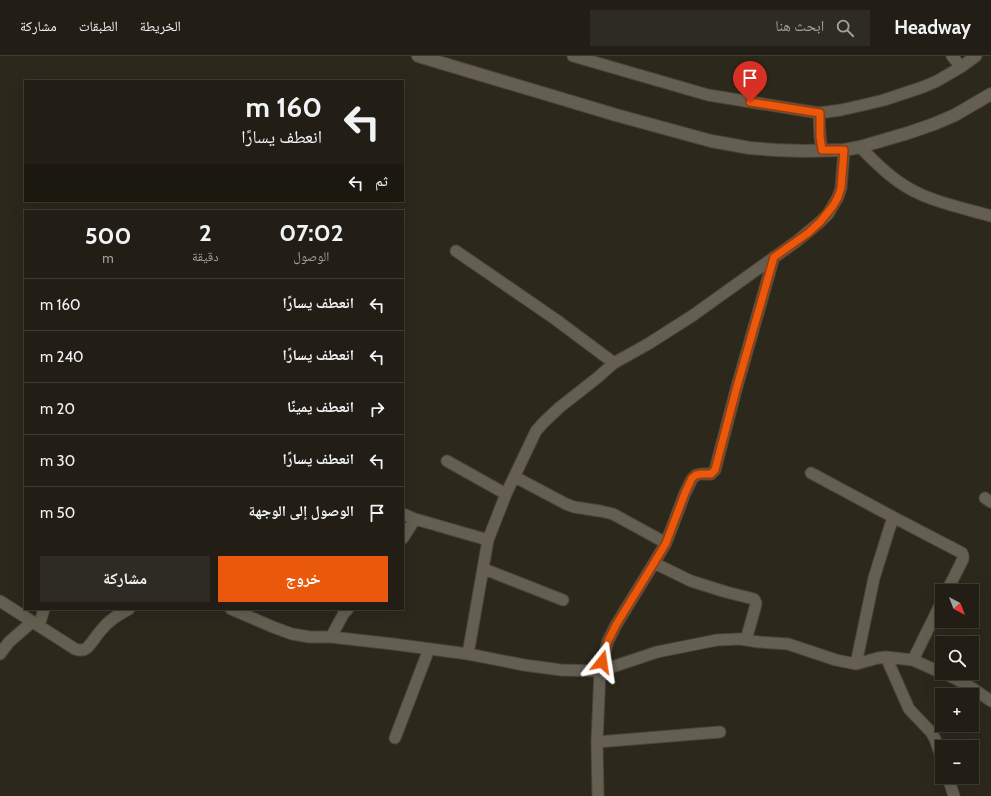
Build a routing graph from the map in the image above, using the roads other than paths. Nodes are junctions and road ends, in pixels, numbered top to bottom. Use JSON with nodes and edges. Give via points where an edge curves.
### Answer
{"nodes":[{"id":1,"x":418,"y":56,"type":"edge"},
{"id":2,"x":573,"y":56,"type":"edge"},
{"id":3,"x":952,"y":56,"type":"edge"},
{"id":4,"x":976,"y":56,"type":"edge"},
{"id":5,"x":961,"y":67,"type":"junction"},
{"id":6,"x":991,"y":94,"type":"edge"},
{"id":7,"x":820,"y":118,"type":"junction"},
{"id":8,"x":860,"y":147,"type":"junction"},
{"id":9,"x":822,"y":150,"type":"junction"},
{"id":10,"x":844,"y":150,"type":"junction"},
{"id":11,"x":991,"y":216,"type":"edge"},
{"id":12,"x":456,"y":251,"type":"dead end"},
{"id":13,"x":774,"y":257,"type":"junction"},
{"id":14,"x":614,"y":363,"type":"junction"},
{"id":15,"x":447,"y":461,"type":"dead end"},
{"id":16,"x":811,"y":472,"type":"dead end"},
{"id":17,"x":515,"y":477,"type":"junction"},
{"id":18,"x":506,"y":494,"type":"junction"},
{"id":19,"x":404,"y":514,"type":"edge"},
{"id":20,"x":893,"y":517,"type":"junction"},
{"id":21,"x":415,"y":520,"type":"junction"},
{"id":22,"x":404,"y":536,"type":"edge"},
{"id":23,"x":488,"y":540,"type":"junction"},
{"id":24,"x":666,"y":543,"type":"junction"},
{"id":25,"x":654,"y":563,"type":"junction"},
{"id":26,"x":484,"y":569,"type":"junction"},
{"id":27,"x":950,"y":584,"type":"edge"},
{"id":28,"x":563,"y":600,"type":"dead end"},
{"id":29,"x":0,"y":601,"type":"edge"},
{"id":30,"x":43,"y":610,"type":"edge"},
{"id":31,"x":127,"y":610,"type":"edge"},
{"id":32,"x":233,"y":610,"type":"edge"},
{"id":33,"x":347,"y":610,"type":"edge"},
{"id":34,"x":935,"y":615,"type":"edge"},
{"id":35,"x":35,"y":624,"type":"junction"},
{"id":36,"x":331,"y":637,"type":"junction"},
{"id":37,"x":746,"y":640,"type":"junction"},
{"id":38,"x":429,"y":649,"type":"junction"},
{"id":39,"x":0,"y":654,"type":"edge"},
{"id":40,"x":468,"y":654,"type":"junction"},
{"id":41,"x":886,"y":657,"type":"junction"},
{"id":42,"x":913,"y":660,"type":"junction"},
{"id":43,"x":856,"y":664,"type":"junction"},
{"id":44,"x":935,"y":670,"type":"edge"},
{"id":45,"x":600,"y":671,"type":"junction"},
{"id":46,"x":959,"y":680,"type":"edge"},
{"id":47,"x":991,"y":701,"type":"edge"},
{"id":48,"x":720,"y":732,"type":"dead end"},
{"id":49,"x":394,"y":738,"type":"dead end"},
{"id":50,"x":935,"y":740,"type":"edge"},
{"id":51,"x":596,"y":742,"type":"junction"},
{"id":52,"x":950,"y":784,"type":"edge"},
{"id":53,"x":598,"y":796,"type":"edge"},
{"id":54,"x":954,"y":796,"type":"edge"}],
"edges":[{"from":1,"to":9,"type":"street","via":[[711,141],[750,148]]},
{"from":2,"to":7,"type":"street","via":[[708,95]]},
{"from":3,"to":5,"type":"street"},
{"from":4,"to":5,"type":"street"},
{"from":5,"to":7,"type":"street","via":[[937,81],[905,94]]},
{"from":6,"to":8,"type":"street","via":[[955,116]]},
{"from":7,"to":9,"type":"street"},
{"from":8,"to":10,"type":"street"},
{"from":8,"to":11,"type":"street","via":[[888,174],[912,190]]},
{"from":9,"to":10,"type":"street"},
{"from":10,"to":13,"type":"street","via":[[841,188],[833,206],[808,233]]},
{"from":12,"to":14,"type":"street"},
{"from":13,"to":14,"type":"street","via":[[692,316]]},
{"from":13,"to":24,"type":"street","via":[[715,470],[711,474],[696,475],[692,478]]},
{"from":14,"to":17,"type":"street","via":[[544,422],[531,441]]},
{"from":15,"to":18,"type":"street"},
{"from":16,"to":20,"type":"street"},
{"from":17,"to":18,"type":"street"},
{"from":17,"to":24,"type":"street","via":[[566,504],[613,514]]},
{"from":18,"to":23,"type":"street"},
{"from":19,"to":21,"type":"street"},
{"from":20,"to":27,"type":"street","via":[[963,554]]},
{"from":20,"to":43,"type":"street","via":[[874,578]]},
{"from":21,"to":22,"type":"street"},
{"from":21,"to":23,"type":"street"},
{"from":23,"to":26,"type":"street"},
{"from":24,"to":25,"type":"street"},
{"from":25,"to":37,"type":"street","via":[[691,581],[754,599],[756,603]]},
{"from":25,"to":45,"type":"street","via":[[611,633]]},
{"from":26,"to":28,"type":"street"},
{"from":26,"to":40,"type":"street"},
{"from":29,"to":35,"type":"street"},
{"from":30,"to":35,"type":"street"},
{"from":31,"to":35,"type":"street","via":[[103,627],[83,650],[75,649]]},
{"from":32,"to":36,"type":"street","via":[[292,634]]},
{"from":33,"to":36,"type":"street"},
{"from":34,"to":42,"type":"street"},
{"from":35,"to":39,"type":"street","via":[[9,642]]},
{"from":36,"to":38,"type":"street"},
{"from":37,"to":43,"type":"street","via":[[788,644]]},
{"from":37,"to":45,"type":"street","via":[[717,640],[657,652]]},
{"from":38,"to":40,"type":"street"},
{"from":38,"to":49,"type":"street"},
{"from":40,"to":45,"type":"street","via":[[561,670]]},
{"from":41,"to":42,"type":"street"},
{"from":41,"to":43,"type":"street"},
{"from":41,"to":50,"type":"street","via":[[909,709]]},
{"from":42,"to":44,"type":"street"},
{"from":45,"to":51,"type":"street"},
{"from":46,"to":47,"type":"street"},
{"from":48,"to":51,"type":"street"},
{"from":51,"to":53,"type":"street"},
{"from":52,"to":54,"type":"street"}]}
